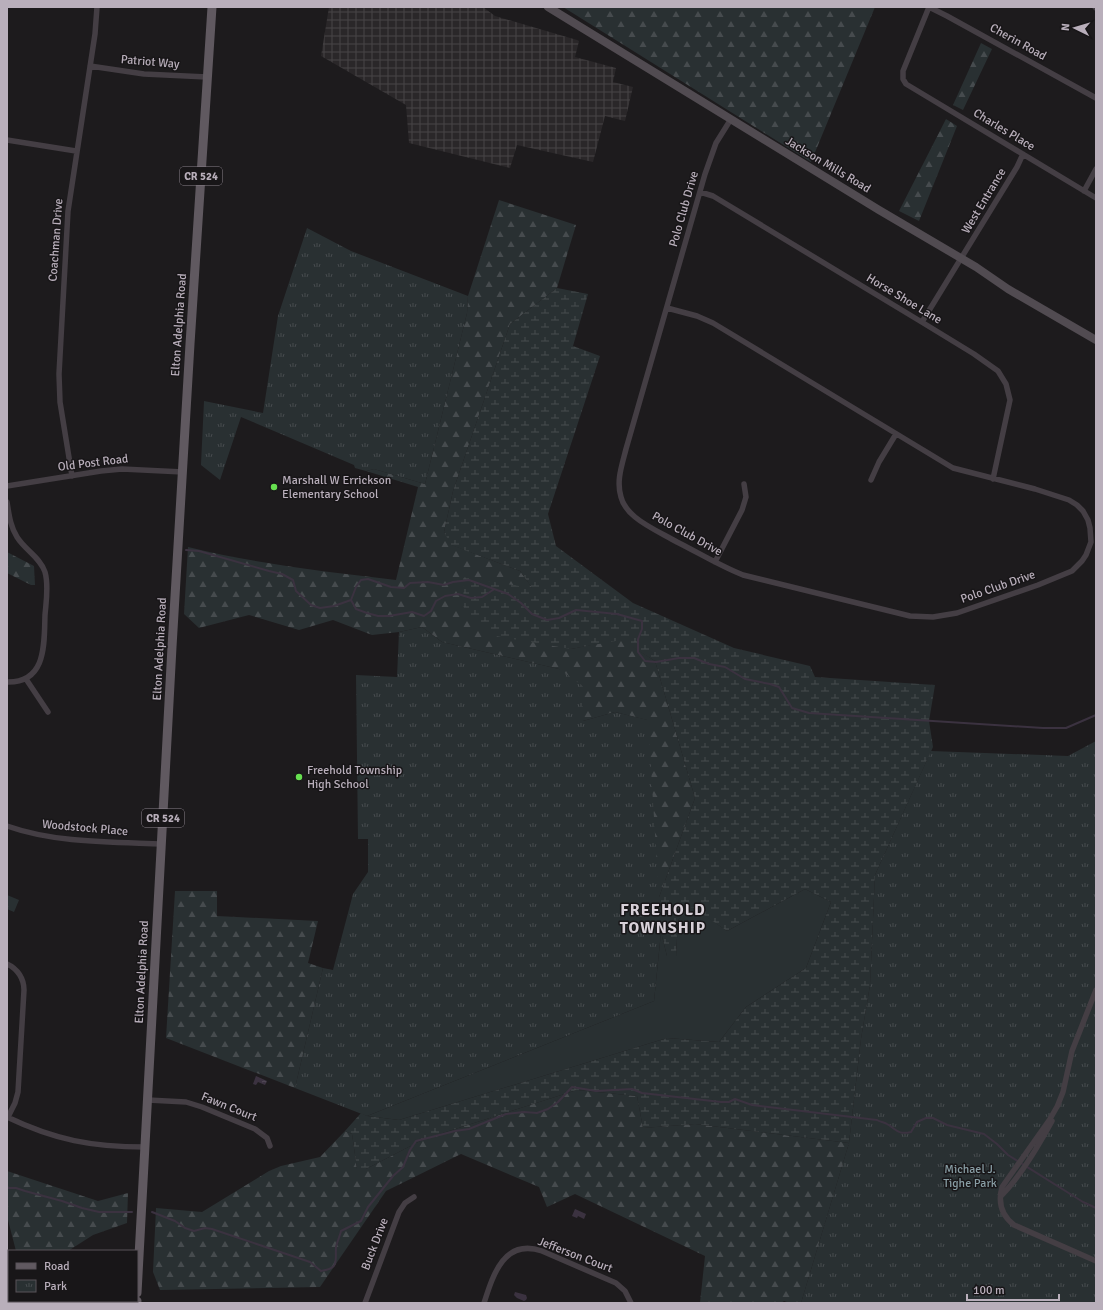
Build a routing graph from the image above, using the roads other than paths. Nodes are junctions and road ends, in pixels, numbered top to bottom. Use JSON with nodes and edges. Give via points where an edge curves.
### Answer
{"nodes":[{"id":1,"x":97,"y":7,"type":"edge"},
{"id":2,"x":212,"y":7,"type":"edge"},
{"id":3,"x":548,"y":7,"type":"edge"},
{"id":4,"x":929,"y":7,"type":"edge"},
{"id":5,"x":90,"y":66,"type":"junction"},
{"id":6,"x":207,"y":77,"type":"junction"},
{"id":7,"x":1096,"y":98,"type":"edge"},
{"id":8,"x":731,"y":119,"type":"junction"},
{"id":9,"x":7,"y":140,"type":"edge"},
{"id":10,"x":76,"y":151,"type":"junction"},
{"id":11,"x":1023,"y":154,"type":"junction"},
{"id":12,"x":1096,"y":169,"type":"edge"},
{"id":13,"x":1084,"y":191,"type":"junction"},
{"id":14,"x":700,"y":192,"type":"junction"},
{"id":15,"x":1096,"y":198,"type":"edge"},
{"id":16,"x":961,"y":258,"type":"junction"},
{"id":17,"x":667,"y":308,"type":"junction"},
{"id":18,"x":922,"y":322,"type":"junction"},
{"id":19,"x":1096,"y":340,"type":"edge"},
{"id":20,"x":896,"y":434,"type":"junction"},
{"id":21,"x":183,"y":472,"type":"junction"},
{"id":22,"x":72,"y":476,"type":"junction"},
{"id":23,"x":993,"y":479,"type":"junction"},
{"id":24,"x":872,"y":480,"type":"dead end"},
{"id":25,"x":744,"y":484,"type":"dead end"},
{"id":26,"x":7,"y":486,"type":"edge"},
{"id":27,"x":7,"y":502,"type":"edge"},
{"id":28,"x":715,"y":562,"type":"junction"},
{"id":29,"x":26,"y":679,"type":"junction"},
{"id":30,"x":7,"y":682,"type":"edge"},
{"id":31,"x":48,"y":712,"type":"dead end"},
{"id":32,"x":7,"y":826,"type":"edge"},
{"id":33,"x":162,"y":844,"type":"junction"},
{"id":34,"x":7,"y":964,"type":"edge"},
{"id":35,"x":1096,"y":990,"type":"edge"},
{"id":36,"x":148,"y":1100,"type":"junction"},
{"id":37,"x":8,"y":1117,"type":"edge"},
{"id":38,"x":270,"y":1146,"type":"dead end"},
{"id":39,"x":145,"y":1147,"type":"junction"},
{"id":40,"x":414,"y":1197,"type":"dead end"},
{"id":41,"x":1096,"y":1261,"type":"edge"},
{"id":42,"x":138,"y":1275,"type":"edge"},
{"id":43,"x":365,"y":1303,"type":"edge"},
{"id":44,"x":484,"y":1303,"type":"edge"},
{"id":45,"x":631,"y":1303,"type":"edge"}],
"edges":[{"from":1,"to":5,"type":"street","name":"Coachman Drive"},
{"from":2,"to":6,"type":"main road","name":"Elton Adelphia Road","number":"CR 524"},
{"from":3,"to":8,"type":"main road","name":"Jackson Mills Road"},
{"from":4,"to":7,"type":"street","name":"Cherin Road"},
{"from":4,"to":11,"type":"street","name":"Charles Place","via":[[903,71],[906,84]]},
{"from":5,"to":6,"type":"street","name":"Patriot Way","via":[[144,74]]},
{"from":5,"to":10,"type":"street","name":"Coachman Drive"},
{"from":6,"to":21,"type":"main road","name":"Elton Adelphia Road","number":"CR 524"},
{"from":8,"to":14,"type":"street","name":"Polo Club Drive","via":[[712,153]]},
{"from":8,"to":16,"type":"main road","name":"Jackson Mills Road"},
{"from":9,"to":10,"type":"street"},
{"from":10,"to":22,"type":"street","name":"Coachman Drive","via":[[68,211],[59,374],[60,402]]},
{"from":11,"to":13,"type":"street","name":"Charles Place"},
{"from":11,"to":16,"type":"street","name":"West Entrance"},
{"from":12,"to":13,"type":"street"},
{"from":13,"to":15,"type":"street","name":"Charles Place"},
{"from":14,"to":17,"type":"street","name":"Polo Club Drive"},
{"from":14,"to":18,"type":"street","name":"Horse Shoe Lane","via":[[713,196]]},
{"from":16,"to":18,"type":"street","name":"West Entrance"},
{"from":16,"to":19,"type":"main road","name":"Jackson Mills Road"},
{"from":17,"to":20,"type":"street","name":"Polo Club Drive","via":[[713,323]]},
{"from":17,"to":28,"type":"street","name":"Polo Club Drive","via":[[626,449],[619,490],[625,507],[635,517]]},
{"from":18,"to":23,"type":"street","name":"Horse Shoe Lane","via":[[994,368],[1006,384],[1009,406]]},
{"from":20,"to":23,"type":"street","name":"Polo Club Drive","via":[[953,468]]},
{"from":20,"to":24,"type":"street","via":[[879,462]]},
{"from":21,"to":22,"type":"street","name":"Old Post Road","via":[[122,469]]},
{"from":21,"to":33,"type":"main road","name":"Elton Adelphia Road","number":"CR 524"},
{"from":22,"to":26,"type":"street","name":"Old Post Road"},
{"from":23,"to":28,"type":"street","name":"Polo Club Drive","via":[[1062,497],[1083,511],[1088,520],[1091,536],[1086,555],[1078,566],[1066,574],[1038,585],[957,613],[927,617],[910,616],[743,575]]},
{"from":25,"to":28,"type":"street","via":[[746,497],[742,510]]},
{"from":27,"to":29,"type":"street","via":[[13,530],[40,562],[47,583],[43,654],[38,666]]},
{"from":29,"to":30,"type":"street"},
{"from":29,"to":31,"type":"street"},
{"from":32,"to":33,"type":"street","name":"Woodstock Place","via":[[59,838]]},
{"from":33,"to":36,"type":"main road","name":"Elton Adelphia Road","number":"CR 524"},
{"from":34,"to":37,"type":"street","via":[[20,974],[24,990],[18,1092]]},
{"from":35,"to":41,"type":"street","via":[[1072,1051],[1058,1105],[1019,1168],[1002,1187],[1001,1196],[1002,1210],[1014,1225]]},
{"from":36,"to":38,"type":"street","name":"Fawn Court","via":[[186,1102],[202,1106],[255,1129],[266,1138]]},
{"from":36,"to":39,"type":"main road","name":"Elton Adelphia Road","number":"CR 524"},
{"from":37,"to":39,"type":"street","via":[[42,1132],[73,1141],[96,1145]]},
{"from":39,"to":42,"type":"main road","name":"Elton Adelphia Road","number":"CR 524"},
{"from":40,"to":43,"type":"street","name":"Buck Drive","via":[[405,1203],[399,1212]]},
{"from":44,"to":45,"type":"street","name":"Jefferson Court","via":[[500,1263],[510,1254],[526,1249],[542,1251],[613,1281],[625,1291]]}]}
